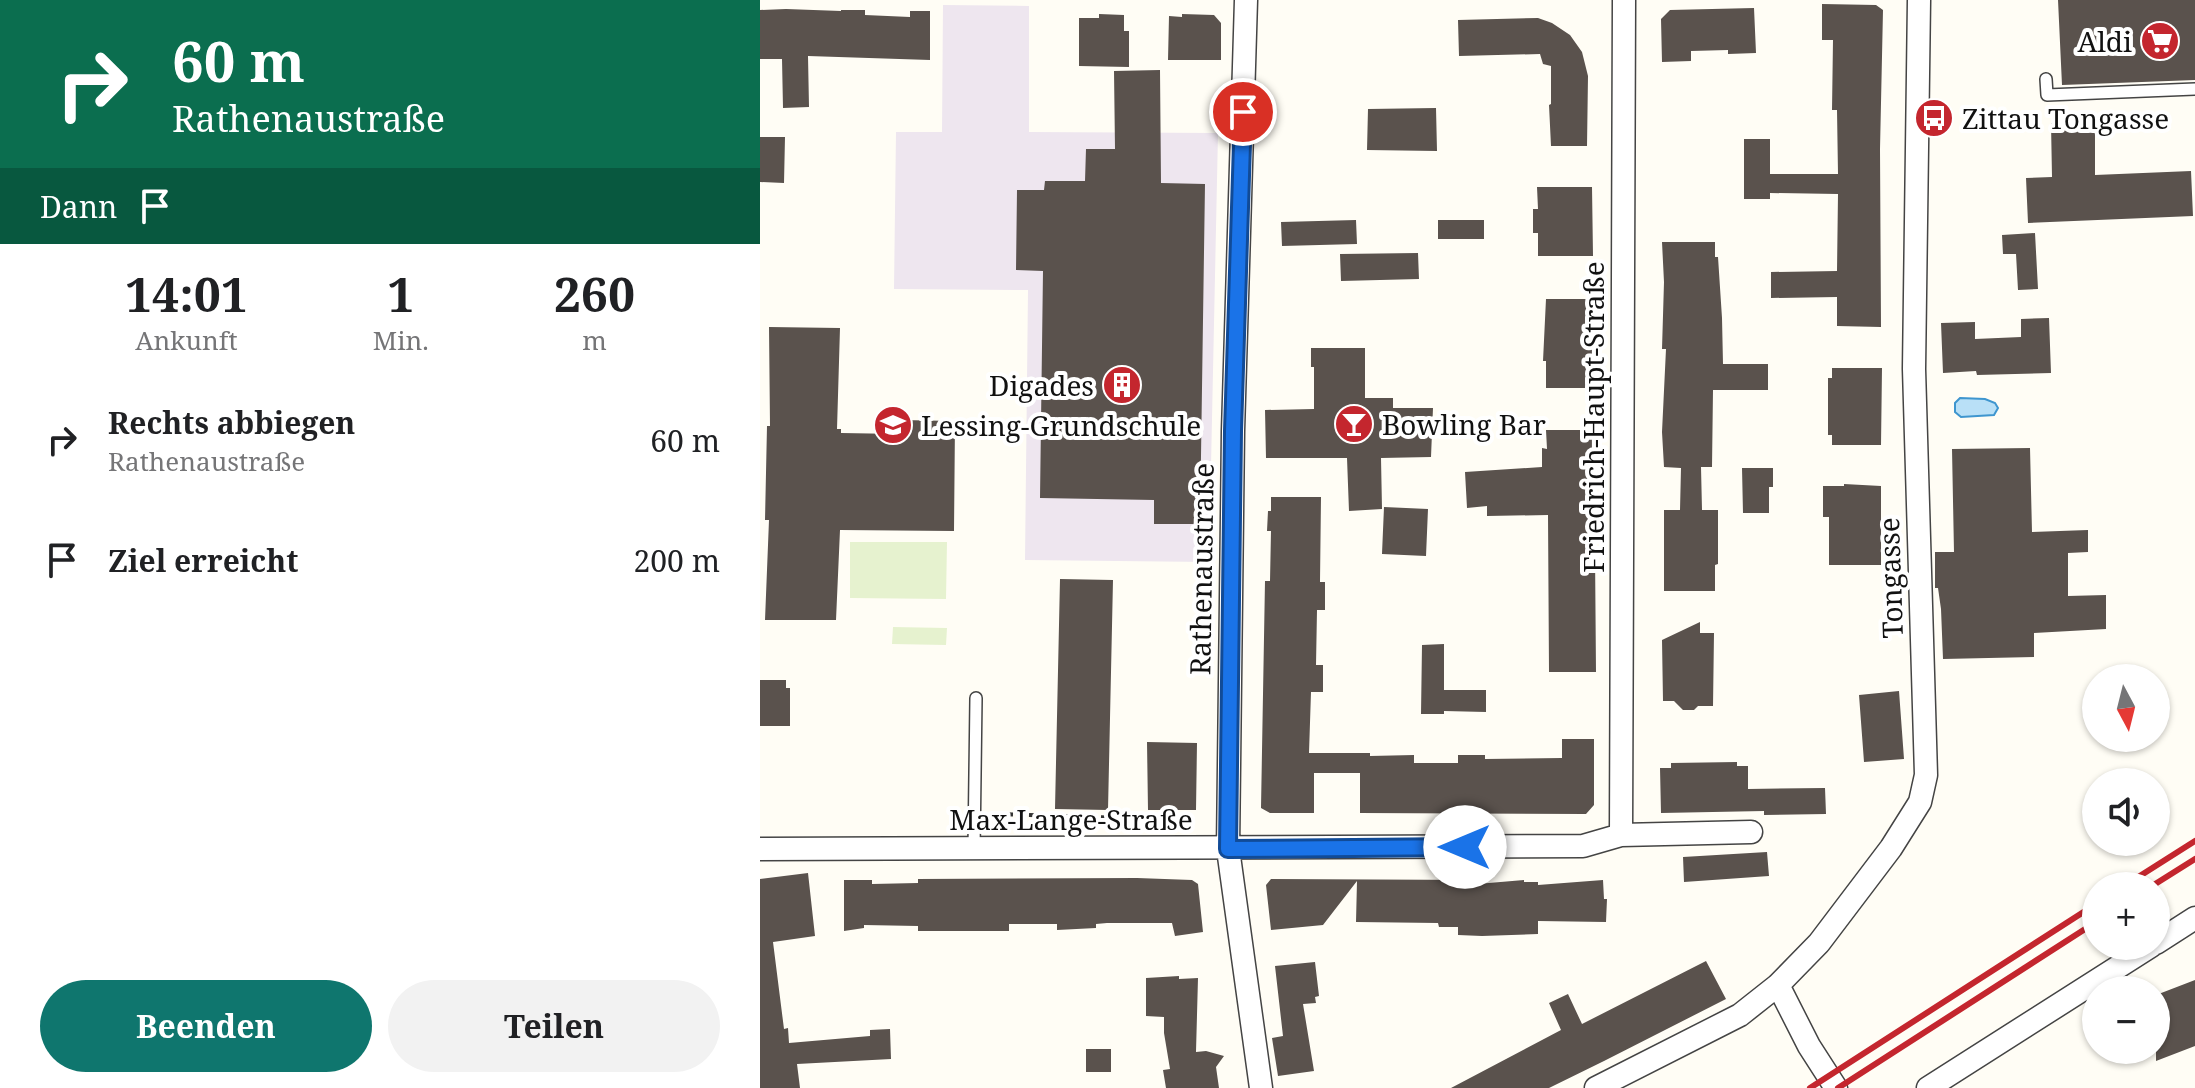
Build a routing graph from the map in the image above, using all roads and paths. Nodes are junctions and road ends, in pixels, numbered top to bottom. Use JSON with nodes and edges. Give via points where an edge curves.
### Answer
{"nodes":[{"id":1,"x":1246,"y":0,"type":"edge"},
{"id":2,"x":1624,"y":0,"type":"edge"},
{"id":3,"x":1919,"y":0,"type":"edge"},
{"id":4,"x":2046,"y":79,"type":"dead end"},
{"id":5,"x":2195,"y":89,"type":"edge"},
{"id":6,"x":976,"y":698,"type":"dead end"},
{"id":7,"x":974,"y":814,"type":"junction"},
{"id":8,"x":1751,"y":832,"type":"dead end"},
{"id":9,"x":1621,"y":835,"type":"junction"},
{"id":10,"x":760,"y":849,"type":"edge"},
{"id":11,"x":974,"y":849,"type":"junction"},
{"id":12,"x":1126,"y":849,"type":"junction"},
{"id":13,"x":1228,"y":849,"type":"junction"},
{"id":14,"x":2195,"y":918,"type":"edge"},
{"id":15,"x":2170,"y":934,"type":"edge"},
{"id":16,"x":2129,"y":960,"type":"edge"},
{"id":17,"x":1778,"y":985,"type":"junction"},
{"id":18,"x":1261,"y":1088,"type":"edge"},
{"id":19,"x":1596,"y":1088,"type":"edge"},
{"id":20,"x":1836,"y":1088,"type":"edge"},
{"id":21,"x":1928,"y":1088,"type":"edge"}],
"edges":[{"from":1,"to":13,"type":"street","name":"Rathenaustraße"},
{"from":2,"to":9,"type":"street","name":"Friedrich-Haupt-Straße"},
{"from":3,"to":17,"type":"street","name":"Tongasse","via":[[1914,369],[1926,775],[1920,802],[1891,848],[1819,943]]},
{"from":4,"to":5,"type":"lane","via":[[2047,95]]},
{"from":6,"to":7,"type":"lane"},
{"from":7,"to":11,"type":"lane"},
{"from":7,"to":12,"type":"path","via":[[1127,818]]},
{"from":8,"to":9,"type":"street","name":"Max-Lange-Straße"},
{"from":9,"to":13,"type":"street","name":"Max-Lange-Straße","via":[[1583,846]]},
{"from":10,"to":11,"type":"street","name":"Max-Lange-Straße"},
{"from":11,"to":12,"type":"street","name":"Max-Lange-Straße"},
{"from":12,"to":13,"type":"street","name":"Max-Lange-Straße"},
{"from":13,"to":18,"type":"street","name":"Rathenaustraße"},
{"from":14,"to":15,"type":"street"},
{"from":16,"to":21,"type":"street"},
{"from":17,"to":19,"type":"street","name":"Tongasse","via":[[1740,1015]]},
{"from":17,"to":20,"type":"street"}]}
